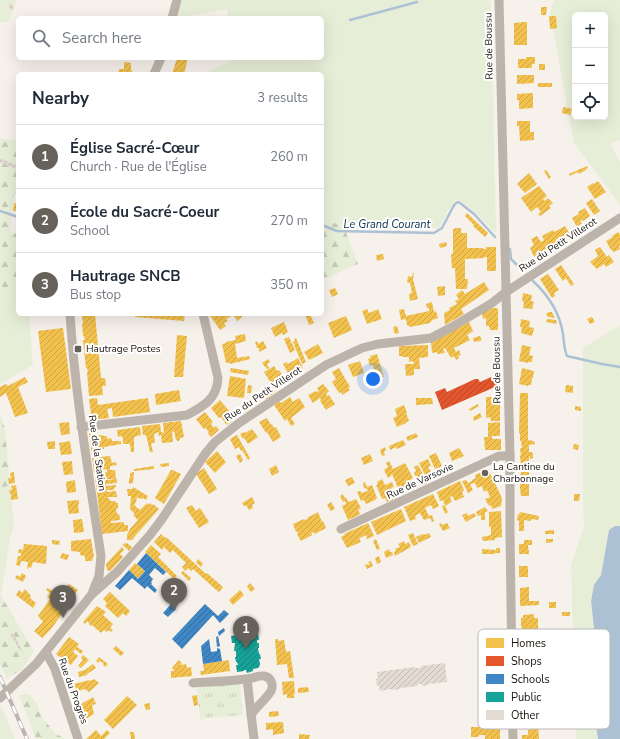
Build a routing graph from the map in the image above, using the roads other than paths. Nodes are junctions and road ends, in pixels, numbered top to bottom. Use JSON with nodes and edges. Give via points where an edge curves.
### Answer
{"nodes":[{"id":1,"x":177,"y":0,"type":"edge"},
{"id":2,"x":499,"y":0,"type":"edge"},
{"id":3,"x":173,"y":16,"type":"edge"},
{"id":4,"x":159,"y":60,"type":"edge"},
{"id":5,"x":155,"y":72,"type":"edge"},
{"id":6,"x":620,"y":218,"type":"edge"},
{"id":7,"x":506,"y":292,"type":"junction"},
{"id":8,"x":70,"y":316,"type":"edge"},
{"id":9,"x":202,"y":316,"type":"edge"},
{"id":10,"x":82,"y":428,"type":"junction"},
{"id":11,"x":510,"y":456,"type":"junction"},
{"id":12,"x":341,"y":529,"type":"dead end"},
{"id":13,"x":92,"y":594,"type":"junction"},
{"id":14,"x":511,"y":629,"type":"edge"},
{"id":15,"x":46,"y":652,"type":"junction"},
{"id":16,"x":248,"y":679,"type":"junction"},
{"id":17,"x":193,"y":683,"type":"dead end"},
{"id":18,"x":0,"y":698,"type":"edge"},
{"id":19,"x":251,"y":715,"type":"junction"},
{"id":20,"x":513,"y":729,"type":"edge"},
{"id":21,"x":78,"y":739,"type":"edge"},
{"id":22,"x":254,"y":739,"type":"edge"},
{"id":23,"x":513,"y":739,"type":"edge"}],
"edges":[{"from":1,"to":3,"type":"street"},
{"from":2,"to":7,"type":"street","name":"Rue de Boussu"},
{"from":4,"to":5,"type":"street"},
{"from":6,"to":7,"type":"street","name":"Rue du Petit Villerot"},
{"from":7,"to":11,"type":"street","name":"Rue de Boussu"},
{"from":7,"to":13,"type":"street","name":"Rue du Petit Villerot","via":[[452,328],[431,338],[378,344],[362,348],[326,364],[239,423],[215,442],[150,535],[117,572]]},
{"from":8,"to":10,"type":"street","name":"Rue de la Station"},
{"from":9,"to":10,"type":"street","via":[[218,378],[210,400],[187,415]]},
{"from":10,"to":13,"type":"street","name":"Rue de la Station","via":[[101,556],[99,576]]},
{"from":11,"to":12,"type":"street","name":"Rue de Varsovie","via":[[499,456]]},
{"from":11,"to":14,"type":"street","name":"Rue de Boussu"},
{"from":13,"to":15,"type":"street","name":"Rue du Petit Villerot"},
{"from":15,"to":18,"type":"street","name":"Rue du Petit Villerot"},
{"from":15,"to":21,"type":"street","name":"Rue du Progrès","via":[[55,669]]},
{"from":16,"to":17,"type":"street"},
{"from":16,"to":19,"type":"street"},
{"from":16,"to":19,"type":"street","via":[[266,676],[272,685],[271,691]]},
{"from":19,"to":22,"type":"street"},
{"from":20,"to":23,"type":"street","name":"Rue de Boussu"}]}
